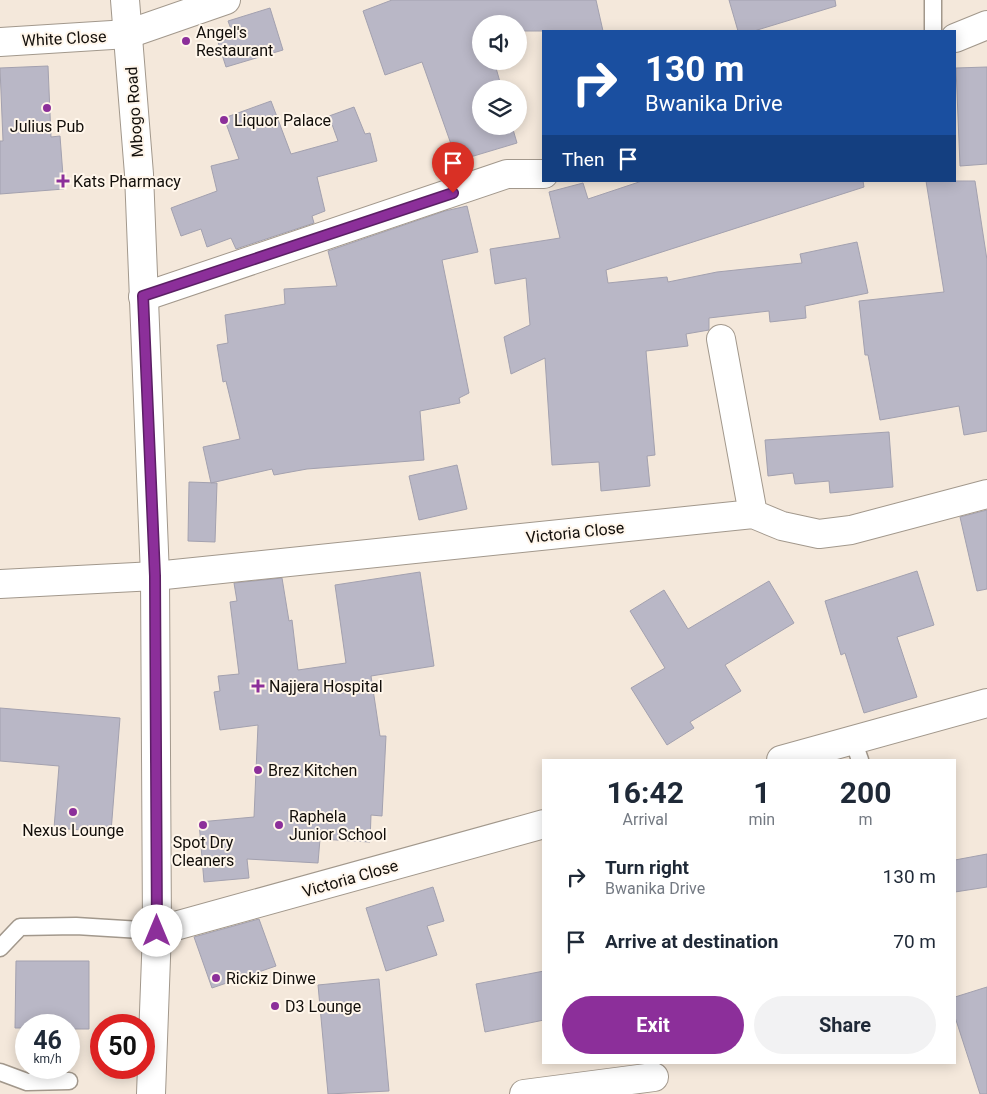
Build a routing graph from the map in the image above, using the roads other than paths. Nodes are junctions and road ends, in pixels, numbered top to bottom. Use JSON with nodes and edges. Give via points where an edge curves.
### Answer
{"nodes":[{"id":1,"x":125,"y":0,"type":"edge"},
{"id":2,"x":226,"y":0,"type":"edge"},
{"id":3,"x":933,"y":0,"type":"edge"},
{"id":4,"x":987,"y":25,"type":"edge"},
{"id":5,"x":933,"y":30,"type":"edge"},
{"id":6,"x":128,"y":34,"type":"junction"},
{"id":7,"x":956,"y":38,"type":"edge"},
{"id":8,"x":0,"y":42,"type":"edge"},
{"id":9,"x":542,"y":174,"type":"edge"},
{"id":10,"x":143,"y":296,"type":"junction"},
{"id":11,"x":721,"y":339,"type":"dead end"},
{"id":12,"x":987,"y":494,"type":"edge"},
{"id":13,"x":753,"y":514,"type":"junction"},
{"id":14,"x":155,"y":576,"type":"junction"},
{"id":15,"x":0,"y":584,"type":"edge"},
{"id":16,"x":987,"y":703,"type":"edge"},
{"id":17,"x":856,"y":750,"type":"edge"},
{"id":18,"x":788,"y":759,"type":"edge"},
{"id":19,"x":542,"y":825,"type":"edge"},
{"id":20,"x":157,"y":931,"type":"junction"},
{"id":21,"x":0,"y":948,"type":"edge"},
{"id":22,"x":0,"y":1072,"type":"edge"},
{"id":23,"x":654,"y":1077,"type":"dead end"},
{"id":24,"x":69,"y":1081,"type":"dead end"},
{"id":25,"x":151,"y":1094,"type":"edge"},
{"id":26,"x":524,"y":1094,"type":"edge"}],
"edges":[{"from":1,"to":6,"type":"street","name":"Mbogo Road"},
{"from":2,"to":6,"type":"street","name":"White Close"},
{"from":3,"to":5,"type":"lane"},
{"from":4,"to":7,"type":"street"},
{"from":6,"to":8,"type":"street","name":"White Close"},
{"from":6,"to":10,"type":"street","name":"Mbogo Road","via":[[139,174]]},
{"from":9,"to":10,"type":"street","via":[[507,174]]},
{"from":10,"to":14,"type":"street","name":"Mbogo Road"},
{"from":11,"to":13,"type":"street"},
{"from":12,"to":13,"type":"street","name":"Victoria Close","via":[[851,530],[819,534],[782,526]]},
{"from":13,"to":14,"type":"street","name":"Victoria Close"},
{"from":14,"to":15,"type":"street","name":"Victoria Close"},
{"from":14,"to":20,"type":"street","name":"Mbogo Road"},
{"from":16,"to":17,"type":"street"},
{"from":17,"to":18,"type":"street"},
{"from":19,"to":20,"type":"street","name":"Victoria Close"},
{"from":20,"to":21,"type":"lane","via":[[76,926],[20,927]]},
{"from":20,"to":25,"type":"street","name":"Mbogo Road"},
{"from":22,"to":24,"type":"lane","via":[[26,1082]]},
{"from":23,"to":26,"type":"street"}]}
